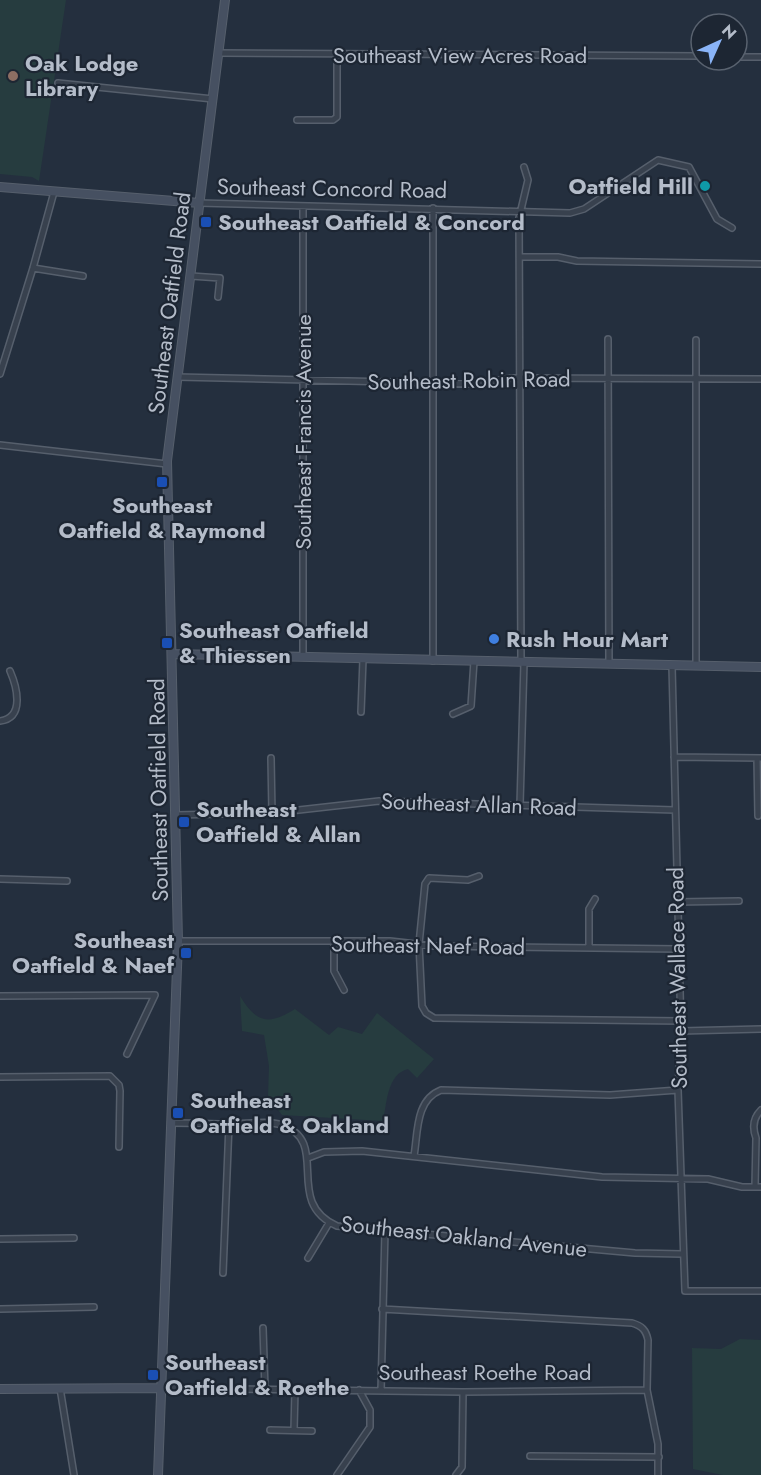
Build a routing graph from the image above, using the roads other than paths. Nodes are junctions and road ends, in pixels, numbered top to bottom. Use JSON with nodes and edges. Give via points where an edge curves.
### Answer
{"nodes":[{"id":1,"x":225,"y":0,"type":"edge"},
{"id":2,"x":219,"y":53,"type":"junction"},
{"id":3,"x":337,"y":54,"type":"junction"},
{"id":4,"x":689,"y":56,"type":"edge"},
{"id":5,"x":57,"y":83,"type":"dead end"},
{"id":6,"x":213,"y":99,"type":"junction"},
{"id":7,"x":297,"y":120,"type":"dead end"},
{"id":8,"x":524,"y":166,"type":"dead end"},
{"id":9,"x":0,"y":187,"type":"edge"},
{"id":10,"x":54,"y":192,"type":"junction"},
{"id":11,"x":199,"y":203,"type":"junction"},
{"id":12,"x":303,"y":206,"type":"junction"},
{"id":13,"x":433,"y":208,"type":"junction"},
{"id":14,"x":520,"y":211,"type":"junction"},
{"id":15,"x":732,"y":228,"type":"dead end"},
{"id":16,"x":520,"y":257,"type":"junction"},
{"id":17,"x":760,"y":266,"type":"edge"},
{"id":18,"x":33,"y":268,"type":"junction"},
{"id":19,"x":83,"y":276,"type":"dead end"},
{"id":20,"x":190,"y":276,"type":"junction"},
{"id":21,"x":218,"y":297,"type":"dead end"},
{"id":22,"x":608,"y":339,"type":"dead end"},
{"id":23,"x":696,"y":340,"type":"dead end"},
{"id":24,"x":0,"y":374,"type":"edge"},
{"id":25,"x":177,"y":377,"type":"junction"},
{"id":26,"x":520,"y":378,"type":"junction"},
{"id":27,"x":608,"y":378,"type":"junction"},
{"id":28,"x":696,"y":378,"type":"junction"},
{"id":29,"x":761,"y":379,"type":"edge"},
{"id":30,"x":304,"y":380,"type":"junction"},
{"id":31,"x":432,"y":383,"type":"junction"},
{"id":32,"x":0,"y":445,"type":"edge"},
{"id":33,"x":167,"y":465,"type":"junction"},
{"id":34,"x":173,"y":654,"type":"junction"},
{"id":35,"x":303,"y":657,"type":"junction"},
{"id":36,"x":363,"y":659,"type":"junction"},
{"id":37,"x":433,"y":660,"type":"junction"},
{"id":38,"x":474,"y":661,"type":"junction"},
{"id":39,"x":522,"y":662,"type":"junction"},
{"id":40,"x":609,"y":664,"type":"junction"},
{"id":41,"x":672,"y":666,"type":"junction"},
{"id":42,"x":696,"y":666,"type":"junction"},
{"id":43,"x":761,"y":668,"type":"edge"},
{"id":44,"x":10,"y":671,"type":"dead end"},
{"id":45,"x":361,"y":712,"type":"dead end"},
{"id":46,"x":453,"y":714,"type":"dead end"},
{"id":47,"x":0,"y":721,"type":"edge"},
{"id":48,"x":674,"y":757,"type":"junction"},
{"id":49,"x":271,"y":758,"type":"dead end"},
{"id":50,"x":759,"y":758,"type":"edge"},
{"id":51,"x":520,"y":805,"type":"junction"},
{"id":52,"x":675,"y":810,"type":"junction"},
{"id":53,"x":272,"y":813,"type":"junction"},
{"id":54,"x":176,"y":815,"type":"junction"},
{"id":55,"x":758,"y":816,"type":"dead end"},
{"id":56,"x":479,"y":876,"type":"dead end"},
{"id":57,"x":0,"y":879,"type":"edge"},
{"id":58,"x":67,"y":881,"type":"dead end"},
{"id":59,"x":595,"y":899,"type":"dead end"},
{"id":60,"x":738,"y":901,"type":"dead end"},
{"id":61,"x":677,"y":902,"type":"junction"},
{"id":62,"x":178,"y":941,"type":"junction"},
{"id":63,"x":334,"y":943,"type":"junction"},
{"id":64,"x":419,"y":944,"type":"junction"},
{"id":65,"x":589,"y":947,"type":"junction"},
{"id":66,"x":679,"y":949,"type":"junction"},
{"id":67,"x":344,"y":990,"type":"dead end"},
{"id":68,"x":0,"y":996,"type":"edge"},
{"id":69,"x":681,"y":1021,"type":"junction"},
{"id":70,"x":761,"y":1029,"type":"edge"},
{"id":71,"x":681,"y":1031,"type":"junction"},
{"id":72,"x":127,"y":1054,"type":"dead end"},
{"id":73,"x":0,"y":1077,"type":"edge"},
{"id":74,"x":678,"y":1090,"type":"junction"},
{"id":75,"x":761,"y":1110,"type":"edge"},
{"id":76,"x":171,"y":1123,"type":"junction"},
{"id":77,"x":230,"y":1124,"type":"junction"},
{"id":78,"x":118,"y":1147,"type":"dead end"},
{"id":79,"x":414,"y":1156,"type":"junction"},
{"id":80,"x":308,"y":1158,"type":"junction"},
{"id":81,"x":680,"y":1179,"type":"junction"},
{"id":82,"x":758,"y":1187,"type":"edge"},
{"id":83,"x":329,"y":1223,"type":"junction"},
{"id":84,"x":385,"y":1231,"type":"junction"},
{"id":85,"x":74,"y":1238,"type":"dead end"},
{"id":86,"x":0,"y":1239,"type":"edge"},
{"id":87,"x":682,"y":1254,"type":"junction"},
{"id":88,"x":308,"y":1258,"type":"dead end"},
{"id":89,"x":223,"y":1273,"type":"dead end"},
{"id":90,"x":761,"y":1291,"type":"edge"},
{"id":91,"x":93,"y":1307,"type":"dead end"},
{"id":92,"x":0,"y":1309,"type":"edge"},
{"id":93,"x":382,"y":1309,"type":"junction"},
{"id":94,"x":263,"y":1328,"type":"dead end"},
{"id":95,"x":60,"y":1388,"type":"junction"},
{"id":96,"x":160,"y":1388,"type":"junction"},
{"id":97,"x":0,"y":1389,"type":"edge"},
{"id":98,"x":265,"y":1389,"type":"junction"},
{"id":99,"x":295,"y":1390,"type":"junction"},
{"id":100,"x":359,"y":1390,"type":"junction"},
{"id":101,"x":647,"y":1390,"type":"junction"},
{"id":102,"x":381,"y":1391,"type":"junction"},
{"id":103,"x":463,"y":1392,"type":"junction"},
{"id":104,"x":270,"y":1430,"type":"dead end"},
{"id":105,"x":294,"y":1430,"type":"junction"},
{"id":106,"x":312,"y":1431,"type":"dead end"},
{"id":107,"x":530,"y":1456,"type":"dead end"},
{"id":108,"x":659,"y":1456,"type":"junction"},
{"id":109,"x":74,"y":1475,"type":"edge"},
{"id":110,"x":158,"y":1475,"type":"edge"},
{"id":111,"x":337,"y":1475,"type":"edge"},
{"id":112,"x":456,"y":1475,"type":"edge"},
{"id":113,"x":658,"y":1475,"type":"edge"}],
"edges":[{"from":1,"to":2,"type":"main road","name":"Southeast Oatfield Road"},
{"from":2,"to":3,"type":"street","name":"Southeast View Acres Road"},
{"from":2,"to":6,"type":"main road","name":"Southeast Oatfield Road"},
{"from":3,"to":4,"type":"street","name":"Southeast View Acres Road"},
{"from":3,"to":7,"type":"street","via":[[337,117]]},
{"from":5,"to":6,"type":"street"},
{"from":6,"to":11,"type":"main road","name":"Southeast Oatfield Road"},
{"from":8,"to":14,"type":"street","via":[[528,180]]},
{"from":9,"to":10,"type":"main road","name":"Southeast Concord Road"},
{"from":10,"to":11,"type":"main road","name":"Southeast Concord Road"},
{"from":10,"to":18,"type":"street"},
{"from":11,"to":12,"type":"street","name":"Southeast Concord Road"},
{"from":11,"to":20,"type":"main road","name":"Southeast Oatfield Road"},
{"from":12,"to":13,"type":"street","name":"Southeast Concord Road"},
{"from":12,"to":30,"type":"street","name":"Southeast Francis Avenue"},
{"from":13,"to":14,"type":"street","name":"Southeast Concord Road"},
{"from":13,"to":31,"type":"street"},
{"from":14,"to":15,"type":"street","name":"Southeast Concord Road","via":[[576,212],[658,160],[689,166],[714,215]]},
{"from":14,"to":16,"type":"street"},
{"from":16,"to":17,"type":"street"},
{"from":16,"to":26,"type":"street"},
{"from":18,"to":19,"type":"street"},
{"from":18,"to":24,"type":"street"},
{"from":20,"to":21,"type":"street","via":[[220,278]]},
{"from":20,"to":25,"type":"main road","name":"Southeast Oatfield Road"},
{"from":22,"to":27,"type":"street"},
{"from":23,"to":28,"type":"street"},
{"from":25,"to":30,"type":"street","name":"Southeast Robin Road"},
{"from":25,"to":33,"type":"main road","name":"Southeast Oatfield Road"},
{"from":26,"to":27,"type":"street","name":"Southeast Robin Road"},
{"from":26,"to":31,"type":"street","name":"Southeast Robin Road","via":[[474,384]]},
{"from":26,"to":39,"type":"street"},
{"from":27,"to":28,"type":"street","name":"Southeast Robin Road"},
{"from":27,"to":40,"type":"street"},
{"from":28,"to":29,"type":"street","name":"Southeast Robin Road"},
{"from":28,"to":42,"type":"street"},
{"from":30,"to":31,"type":"street","name":"Southeast Robin Road"},
{"from":30,"to":35,"type":"street","name":"Southeast Francis Avenue"},
{"from":31,"to":37,"type":"street"},
{"from":32,"to":33,"type":"street"},
{"from":33,"to":34,"type":"main road","name":"Southeast Oatfield Road"},
{"from":34,"to":35,"type":"main road"},
{"from":34,"to":54,"type":"main road","name":"Southeast Oatfield Road"},
{"from":35,"to":36,"type":"main road"},
{"from":36,"to":37,"type":"main road"},
{"from":36,"to":45,"type":"street"},
{"from":37,"to":38,"type":"main road"},
{"from":38,"to":39,"type":"main road"},
{"from":38,"to":46,"type":"street","via":[[471,706]]},
{"from":39,"to":40,"type":"main road"},
{"from":39,"to":51,"type":"street"},
{"from":40,"to":41,"type":"main road"},
{"from":41,"to":42,"type":"main road"},
{"from":41,"to":48,"type":"street","name":"Southeast Wallace Road"},
{"from":42,"to":43,"type":"main road"},
{"from":44,"to":47,"type":"street","via":[[16,686],[17,707]]},
{"from":48,"to":50,"type":"street"},
{"from":48,"to":52,"type":"street","name":"Southeast Wallace Road"},
{"from":49,"to":53,"type":"street"},
{"from":50,"to":55,"type":"street"},
{"from":51,"to":52,"type":"street","name":"Southeast Allan Road"},
{"from":51,"to":53,"type":"street","name":"Southeast Allan Road","via":[[369,801]]},
{"from":52,"to":61,"type":"street","name":"Southeast Wallace Road"},
{"from":53,"to":54,"type":"street","name":"Southeast Allan Road"},
{"from":54,"to":62,"type":"main road","name":"Southeast Oatfield Road"},
{"from":56,"to":64,"type":"street","via":[[468,880],[429,878],[425,884]]},
{"from":57,"to":58,"type":"street"},
{"from":59,"to":65,"type":"street","via":[[589,909]]},
{"from":60,"to":61,"type":"street"},
{"from":61,"to":66,"type":"street","name":"Southeast Wallace Road"},
{"from":62,"to":63,"type":"street","name":"Southeast Naef Road"},
{"from":62,"to":76,"type":"main road","name":"Southeast Oatfield Road"},
{"from":63,"to":64,"type":"street","name":"Southeast Naef Road"},
{"from":63,"to":67,"type":"street","via":[[334,971]]},
{"from":64,"to":65,"type":"street","name":"Southeast Naef Road"},
{"from":64,"to":69,"type":"street","via":[[422,1006],[434,1017]]},
{"from":65,"to":66,"type":"street","name":"Southeast Naef Road"},
{"from":66,"to":69,"type":"street","name":"Southeast Wallace Road"},
{"from":68,"to":72,"type":"street","via":[[155,995]]},
{"from":69,"to":71,"type":"street","name":"Southeast Wallace Road"},
{"from":70,"to":71,"type":"street"},
{"from":71,"to":74,"type":"street","name":"Southeast Wallace Road"},
{"from":73,"to":78,"type":"street","via":[[115,1079],[120,1091]]},
{"from":74,"to":79,"type":"street","via":[[610,1095],[441,1090],[430,1096],[421,1111]]},
{"from":74,"to":81,"type":"street","name":"Southeast Wallace Road"},
{"from":75,"to":82,"type":"street","via":[[753,1131]]},
{"from":76,"to":77,"type":"street","name":"Southeast Oakland Avenue"},
{"from":76,"to":96,"type":"main road","name":"Southeast Oatfield Road"},
{"from":77,"to":80,"type":"street","name":"Southeast Oakland Avenue","via":[[285,1126],[301,1140]]},
{"from":77,"to":89,"type":"street"},
{"from":79,"to":80,"type":"street","via":[[343,1151]]},
{"from":79,"to":81,"type":"street","via":[[602,1177]]},
{"from":80,"to":83,"type":"street","name":"Southeast Oakland Avenue","via":[[310,1200]]},
{"from":81,"to":82,"type":"street"},
{"from":81,"to":87,"type":"street","name":"Southeast Wallace Road"},
{"from":83,"to":84,"type":"street","name":"Southeast Oakland Avenue"},
{"from":83,"to":88,"type":"street"},
{"from":84,"to":87,"type":"street","name":"Southeast Oakland Avenue"},
{"from":84,"to":93,"type":"street"},
{"from":85,"to":86,"type":"street"},
{"from":87,"to":90,"type":"street","name":"Southeast Wallace Road","via":[[685,1291]]},
{"from":91,"to":92,"type":"street"},
{"from":93,"to":101,"type":"street","via":[[632,1323],[646,1332]]},
{"from":93,"to":102,"type":"street"},
{"from":94,"to":98,"type":"street"},
{"from":95,"to":96,"type":"main road","name":"Southeast Roethe Road"},
{"from":95,"to":97,"type":"main road","name":"Southeast Roethe Road"},
{"from":95,"to":109,"type":"street"},
{"from":96,"to":98,"type":"street","name":"Southeast Roethe Road"},
{"from":96,"to":110,"type":"main road","name":"Southeast Oatfield Road"},
{"from":98,"to":99,"type":"street","name":"Southeast Roethe Road"},
{"from":99,"to":100,"type":"street","name":"Southeast Roethe Road"},
{"from":99,"to":105,"type":"street"},
{"from":100,"to":102,"type":"street","name":"Southeast Roethe Road"},
{"from":100,"to":111,"type":"street","via":[[370,1410],[370,1427]]},
{"from":101,"to":103,"type":"street","name":"Southeast Roethe Road"},
{"from":101,"to":108,"type":"street"},
{"from":102,"to":103,"type":"street","name":"Southeast Roethe Road"},
{"from":103,"to":112,"type":"street","via":[[462,1467]]},
{"from":104,"to":105,"type":"street"},
{"from":105,"to":106,"type":"street"},
{"from":107,"to":108,"type":"street"},
{"from":108,"to":113,"type":"street"}]}
